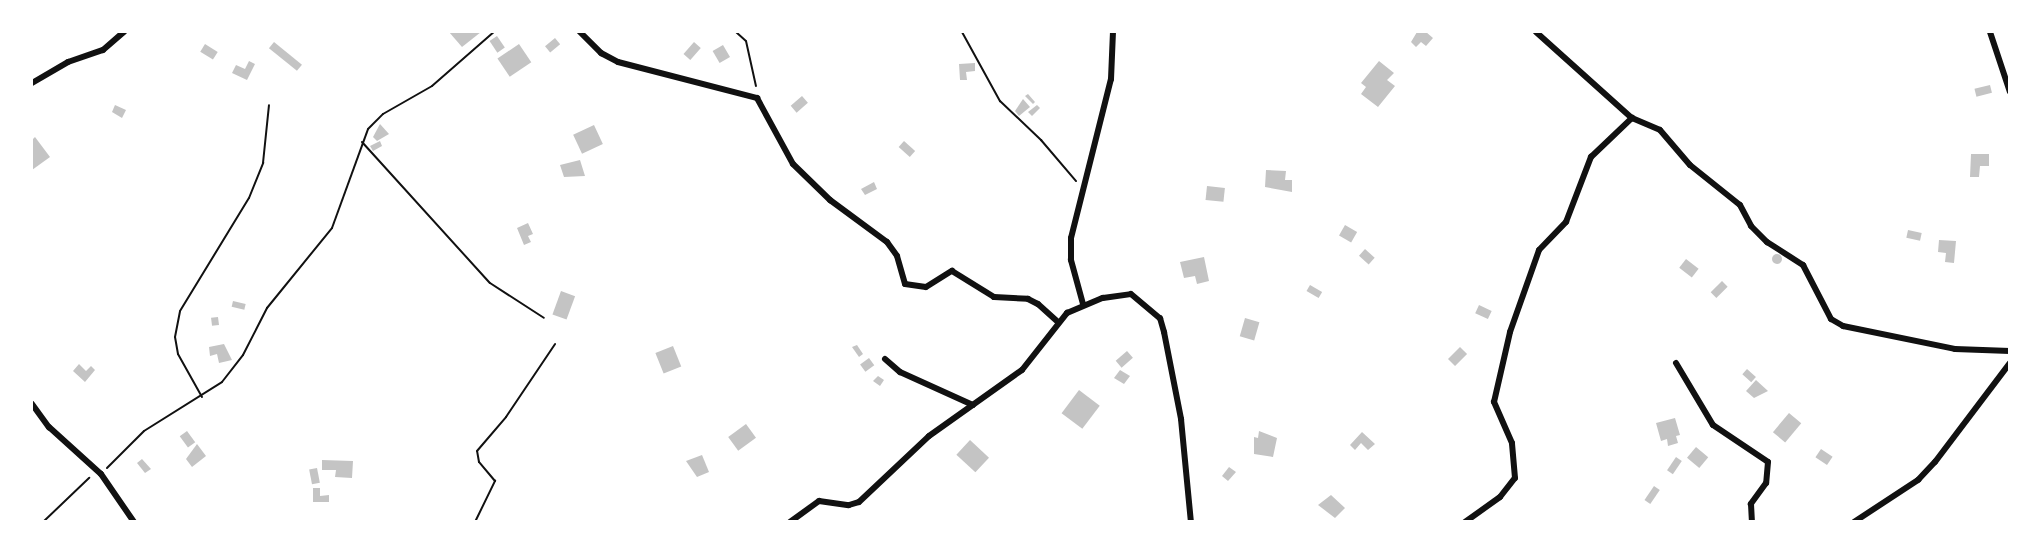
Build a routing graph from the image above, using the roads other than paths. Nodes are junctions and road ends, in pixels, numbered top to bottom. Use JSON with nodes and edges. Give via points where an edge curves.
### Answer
{"nodes":[{"id":1,"x":124,"y":32,"type":"edge"},
{"id":2,"x":580,"y":32,"type":"edge"},
{"id":3,"x":1113,"y":32,"type":"edge"},
{"id":4,"x":1536,"y":32,"type":"edge"},
{"id":5,"x":1990,"y":32,"type":"edge"},
{"id":6,"x":32,"y":83,"type":"edge"},
{"id":7,"x":2010,"y":92,"type":"edge"},
{"id":8,"x":1632,"y":118,"type":"junction"},
{"id":9,"x":1083,"y":304,"type":"junction"},
{"id":10,"x":1057,"y":321,"type":"junction"},
{"id":11,"x":2010,"y":351,"type":"edge"},
{"id":12,"x":885,"y":358,"type":"dead end"},
{"id":13,"x":1676,"y":363,"type":"dead end"},
{"id":14,"x":2010,"y":363,"type":"edge"},
{"id":15,"x":32,"y":404,"type":"edge"},
{"id":16,"x":973,"y":405,"type":"junction"},
{"id":17,"x":134,"y":522,"type":"edge"},
{"id":18,"x":790,"y":522,"type":"edge"},
{"id":19,"x":1191,"y":522,"type":"edge"},
{"id":20,"x":1465,"y":522,"type":"edge"},
{"id":21,"x":1752,"y":522,"type":"edge"},
{"id":22,"x":1854,"y":522,"type":"edge"}],
"edges":[{"from":1,"to":6,"type":"street","via":[[103,50],[68,62]]},
{"from":2,"to":10,"type":"street","via":[[602,54],[618,62],[757,98],[793,164],[830,200],[887,242],[897,256],[905,284],[926,287],[952,271],[994,297],[1028,299]]},
{"from":3,"to":9,"type":"street","via":[[1111,79],[1081,188],[1071,260]]},
{"from":4,"to":8,"type":"street"},
{"from":5,"to":7,"type":"street"},
{"from":8,"to":11,"type":"street","via":[[1660,130],[1690,165],[1740,205],[1751,226],[1767,242],[1803,265],[1831,319],[1843,326],[1955,349]]},
{"from":8,"to":20,"type":"street","via":[[1591,157],[1566,222],[1539,250],[1507,343],[1494,402],[1512,443],[1515,478],[1512,486]]},
{"from":9,"to":10,"type":"street"},
{"from":9,"to":19,"type":"street","via":[[1131,294],[1160,318],[1181,419]]},
{"from":10,"to":16,"type":"street","via":[[1028,364]]},
{"from":12,"to":16,"type":"street","via":[[900,372]]},
{"from":13,"to":21,"type":"street","via":[[1713,425],[1768,462],[1766,483],[1751,504]]},
{"from":14,"to":22,"type":"street","via":[[1929,468]]},
{"from":15,"to":17,"type":"street","via":[[49,427],[101,474]]},
{"from":16,"to":18,"type":"street","via":[[929,436],[859,502],[849,505],[819,501]]}]}
